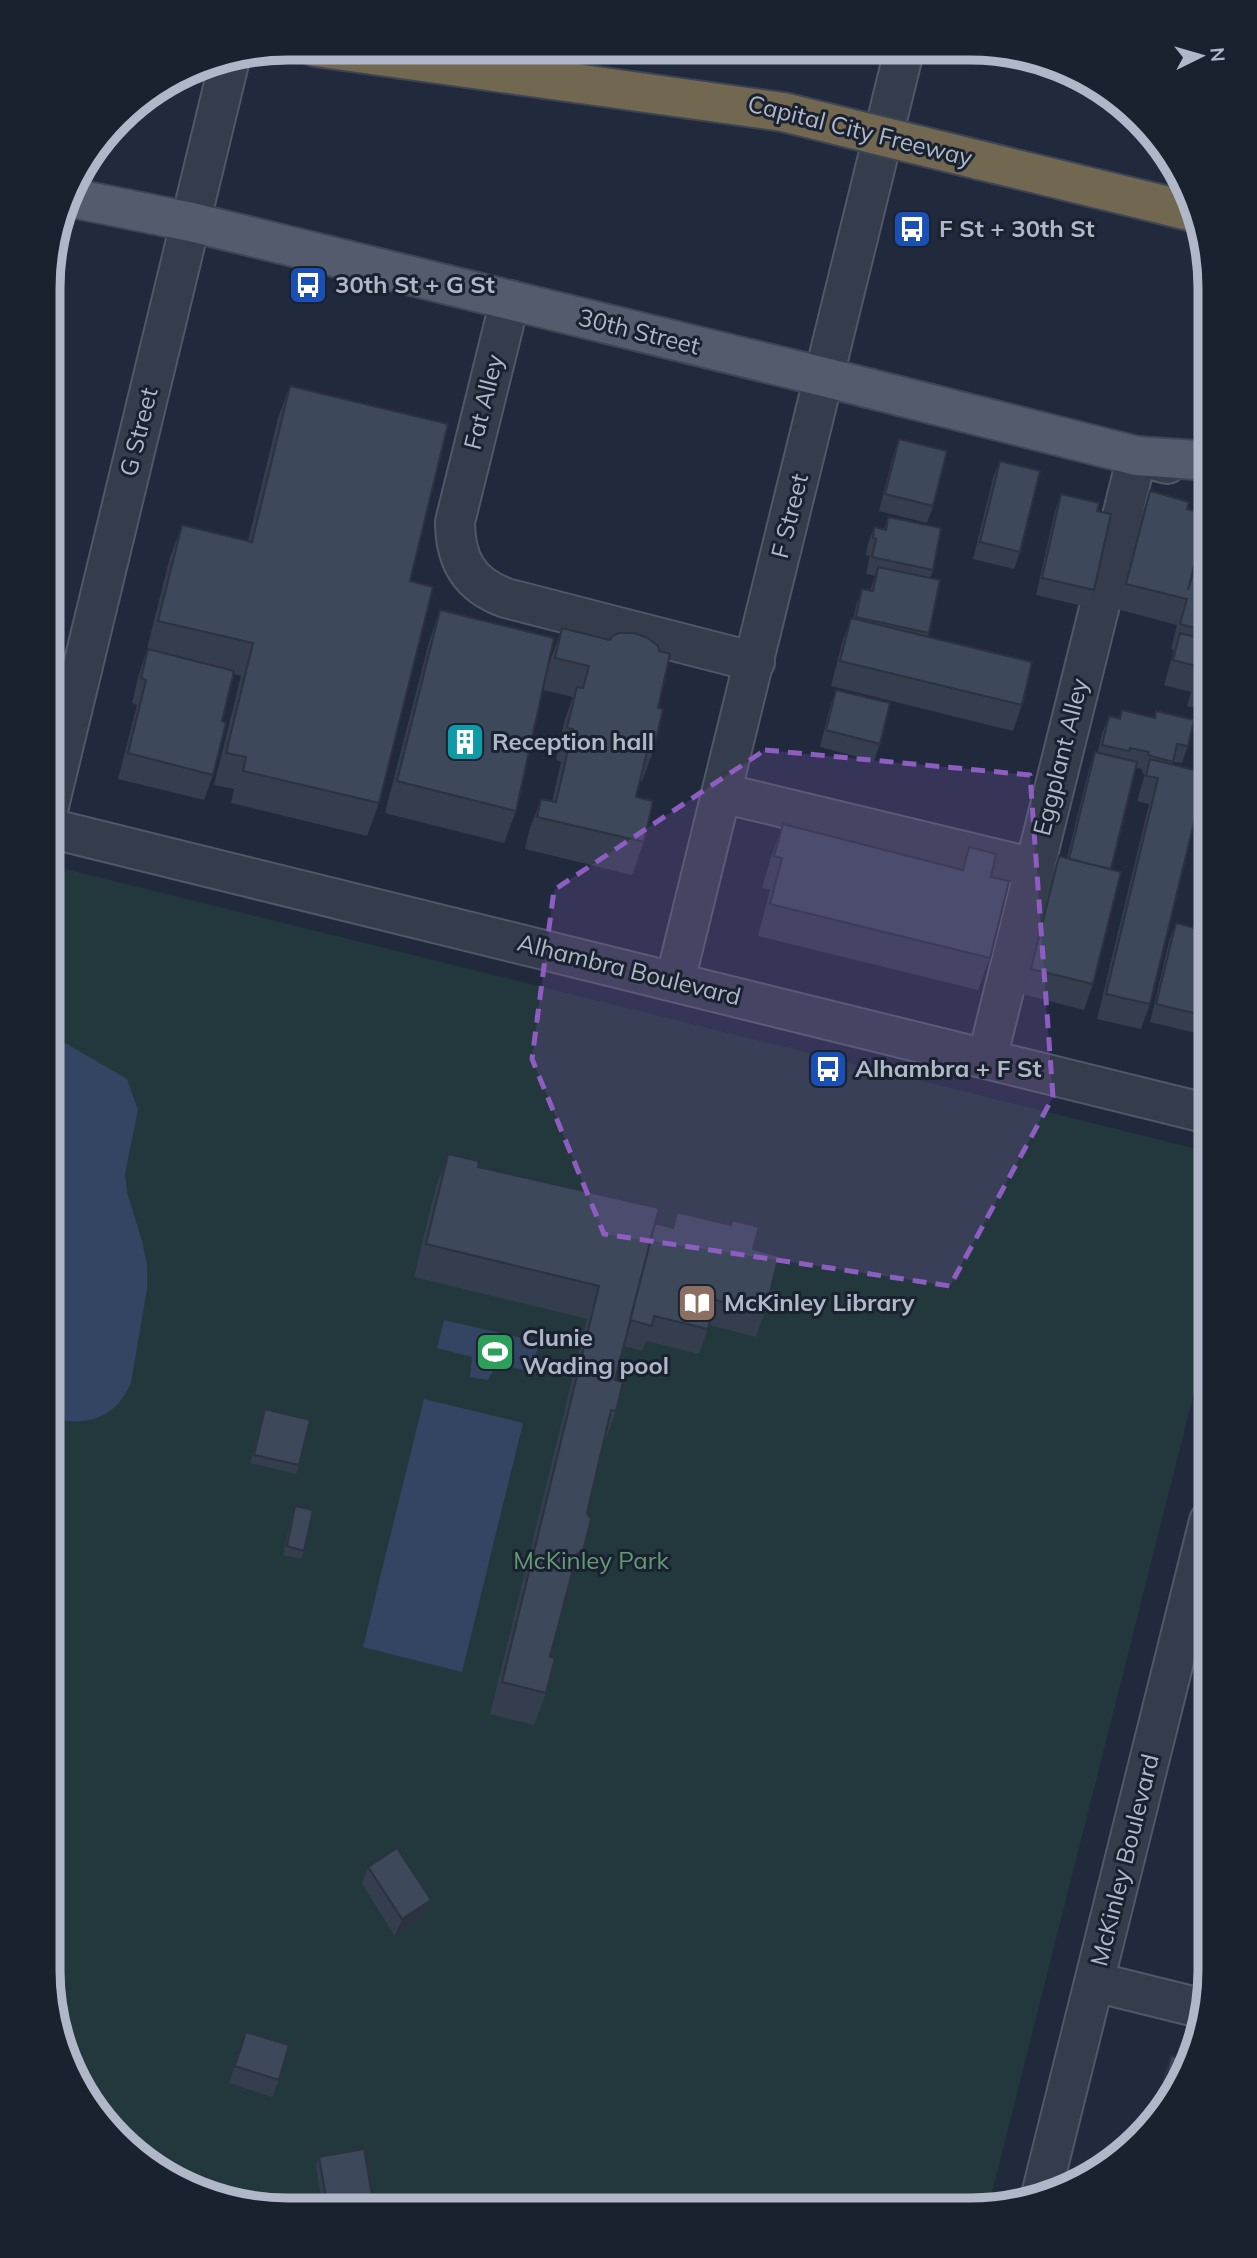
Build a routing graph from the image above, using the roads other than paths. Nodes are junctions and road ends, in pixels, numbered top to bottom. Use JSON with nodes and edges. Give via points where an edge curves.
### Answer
{"nodes":[{"id":1,"x":407,"y":60,"type":"edge"},
{"id":2,"x":568,"y":60,"type":"edge"},
{"id":3,"x":902,"y":60,"type":"edge"},
{"id":4,"x":228,"y":68,"type":"edge"},
{"id":5,"x":783,"y":112,"type":"junction"},
{"id":6,"x":77,"y":199,"type":"edge"},
{"id":7,"x":1183,"y":209,"type":"edge"},
{"id":8,"x":191,"y":222,"type":"junction"},
{"id":9,"x":510,"y":300,"type":"junction"},
{"id":10,"x":824,"y":377,"type":"junction"},
{"id":11,"x":1136,"y":456,"type":"junction"},
{"id":12,"x":1198,"y":460,"type":"edge"},
{"id":13,"x":1198,"y":472,"type":"edge"},
{"id":14,"x":755,"y":662,"type":"junction"},
{"id":15,"x":60,"y":761,"type":"edge"},
{"id":16,"x":722,"y":793,"type":"junction"},
{"id":17,"x":60,"y":831,"type":"edge"},
{"id":18,"x":1034,"y":869,"type":"junction"},
{"id":19,"x":675,"y":981,"type":"junction"},
{"id":20,"x":987,"y":1059,"type":"junction"},
{"id":21,"x":1198,"y":1111,"type":"edge"},
{"id":22,"x":1197,"y":1569,"type":"edge"},
{"id":23,"x":1095,"y":1982,"type":"junction"},
{"id":24,"x":1194,"y":2007,"type":"edge"},
{"id":25,"x":1043,"y":2186,"type":"edge"}],
"edges":[{"from":1,"to":5,"type":"highway"},
{"from":2,"to":5,"type":"highway","name":"Capital City Freeway"},
{"from":3,"to":10,"type":"street","name":"F Street"},
{"from":4,"to":8,"type":"street","name":"G Street"},
{"from":5,"to":7,"type":"highway","name":"Capital City Freeway","bridge":true},
{"from":6,"to":8,"type":"main road","name":"30th Street"},
{"from":8,"to":9,"type":"main road","name":"30th Street"},
{"from":8,"to":15,"type":"street","name":"G Street"},
{"from":9,"to":10,"type":"main road","name":"30th Street"},
{"from":9,"to":14,"type":"street","name":"Fat Alley","via":[[455,522],[457,550],[469,573],[491,593]]},
{"from":10,"to":11,"type":"main road","name":"30th Street"},
{"from":10,"to":14,"type":"street","name":"F Street"},
{"from":11,"to":12,"type":"main road"},
{"from":11,"to":13,"type":"street","name":"30th Street"},
{"from":11,"to":18,"type":"street","name":"Eggplant Alley"},
{"from":14,"to":16,"type":"street","name":"F Street"},
{"from":16,"to":18,"type":"street"},
{"from":16,"to":19,"type":"street","name":"F Street"},
{"from":17,"to":19,"type":"street","name":"Alhambra Boulevard"},
{"from":18,"to":20,"type":"street","name":"Eggplant Alley"},
{"from":19,"to":20,"type":"street","name":"Alhambra Boulevard"},
{"from":20,"to":21,"type":"street","name":"Alhambra Boulevard"},
{"from":22,"to":23,"type":"street","name":"McKinley Boulevard"},
{"from":23,"to":24,"type":"street"},
{"from":23,"to":25,"type":"street","name":"McKinley Boulevard"}]}
